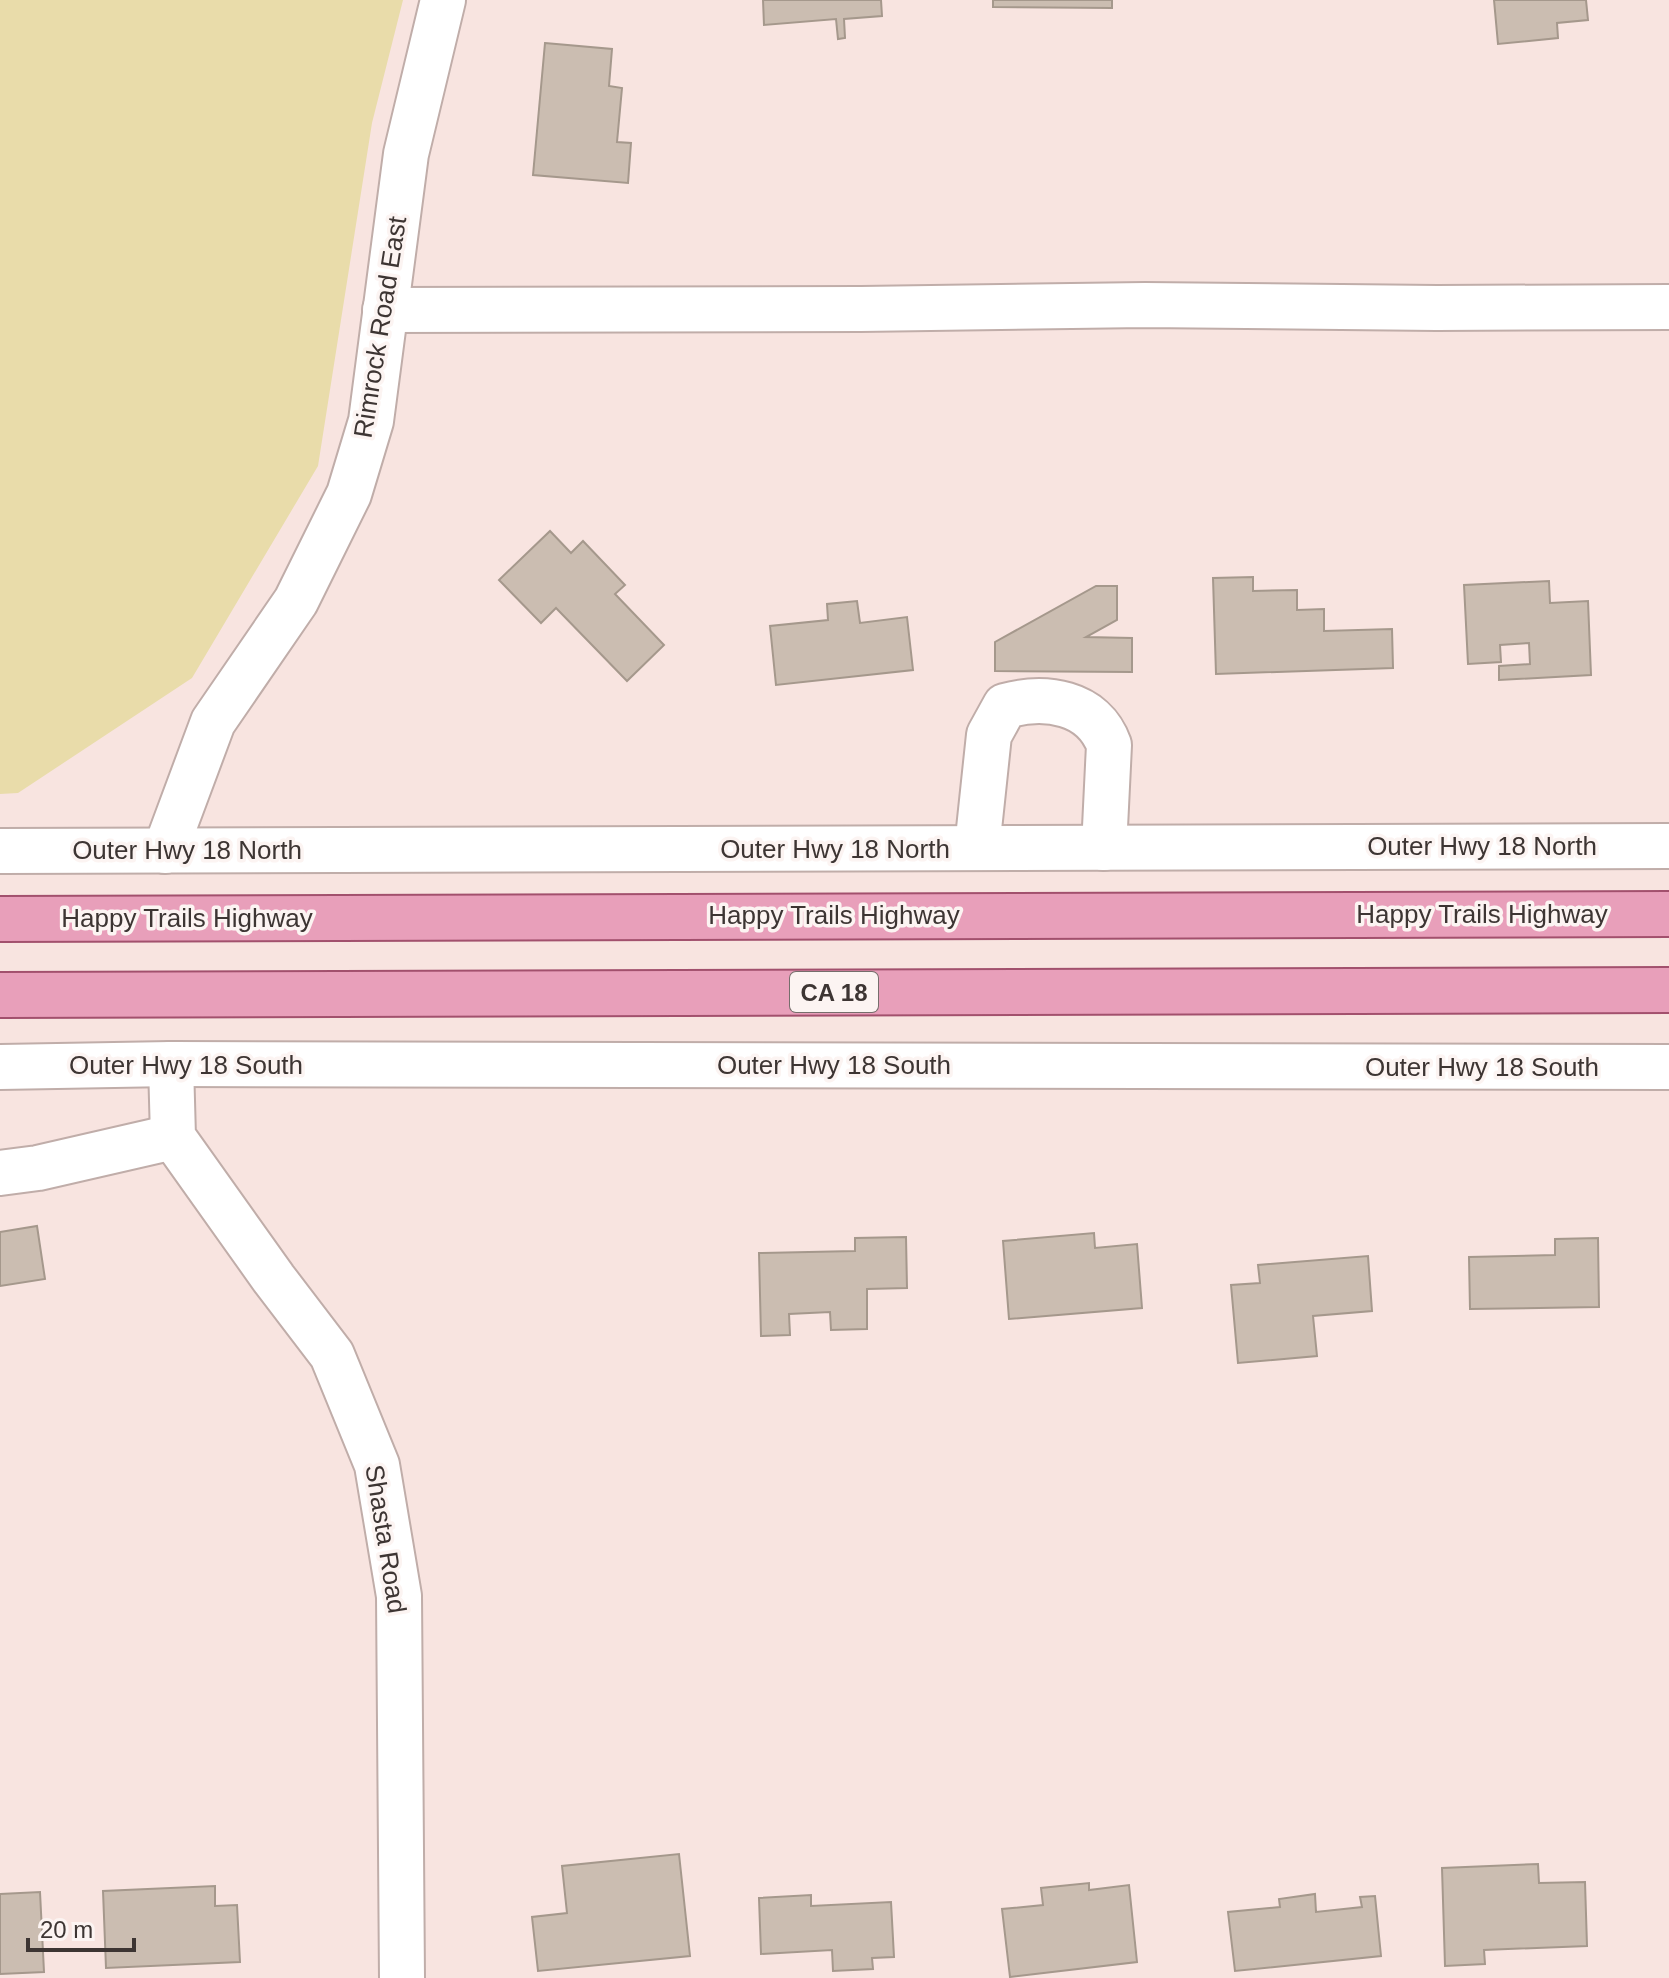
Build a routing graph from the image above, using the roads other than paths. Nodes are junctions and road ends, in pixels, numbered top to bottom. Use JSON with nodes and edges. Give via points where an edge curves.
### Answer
{"nodes":[{"id":1,"x":443,"y":0,"type":"edge"},
{"id":2,"x":1669,"y":307,"type":"edge"},
{"id":3,"x":385,"y":310,"type":"junction"},
{"id":4,"x":1669,"y":846,"type":"edge"},
{"id":5,"x":977,"y":848,"type":"junction"},
{"id":6,"x":1104,"y":848,"type":"junction"},
{"id":7,"x":0,"y":851,"type":"edge"},
{"id":8,"x":165,"y":851,"type":"junction"},
{"id":9,"x":1669,"y":914,"type":"edge"},
{"id":10,"x":0,"y":919,"type":"edge"},
{"id":11,"x":1669,"y":990,"type":"edge"},
{"id":12,"x":0,"y":995,"type":"edge"},
{"id":13,"x":171,"y":1064,"type":"junction"},
{"id":14,"x":0,"y":1067,"type":"edge"},
{"id":15,"x":1669,"y":1067,"type":"edge"},
{"id":16,"x":173,"y":1137,"type":"junction"},
{"id":17,"x":0,"y":1173,"type":"edge"},
{"id":18,"x":402,"y":1978,"type":"edge"}],
"edges":[{"from":1,"to":3,"type":"street","name":"Rimrock Road East","via":[[406,154]]},
{"from":2,"to":3,"type":"street"},
{"from":3,"to":8,"type":"street","name":"Rimrock Road East","via":[[371,421],[349,494],[296,601],[213,722]]},
{"from":4,"to":6,"type":"street","name":"Outer Hwy 18 North"},
{"from":5,"to":6,"type":"street","name":"Outer Hwy 18 North"},
{"from":5,"to":6,"type":"street","via":[[989,735],[996,719],[1005,706],[1044,701],[1080,711],[1104,731],[1109,745]]},
{"from":5,"to":8,"type":"street","name":"Outer Hwy 18 North"},
{"from":7,"to":8,"type":"street","name":"Outer Hwy 18 North"},
{"from":9,"to":10,"type":"main road","name":"Happy Trails Highway"},
{"from":11,"to":12,"type":"main road","number":"CA 18"},
{"from":13,"to":14,"type":"street","name":"Outer Hwy 18 South"},
{"from":13,"to":15,"type":"street","name":"Outer Hwy 18 South"},
{"from":13,"to":16,"type":"street"},
{"from":16,"to":17,"type":"street"},
{"from":16,"to":18,"type":"street","name":"Shasta Road","via":[[332,1355],[377,1465],[399,1596]]}]}
